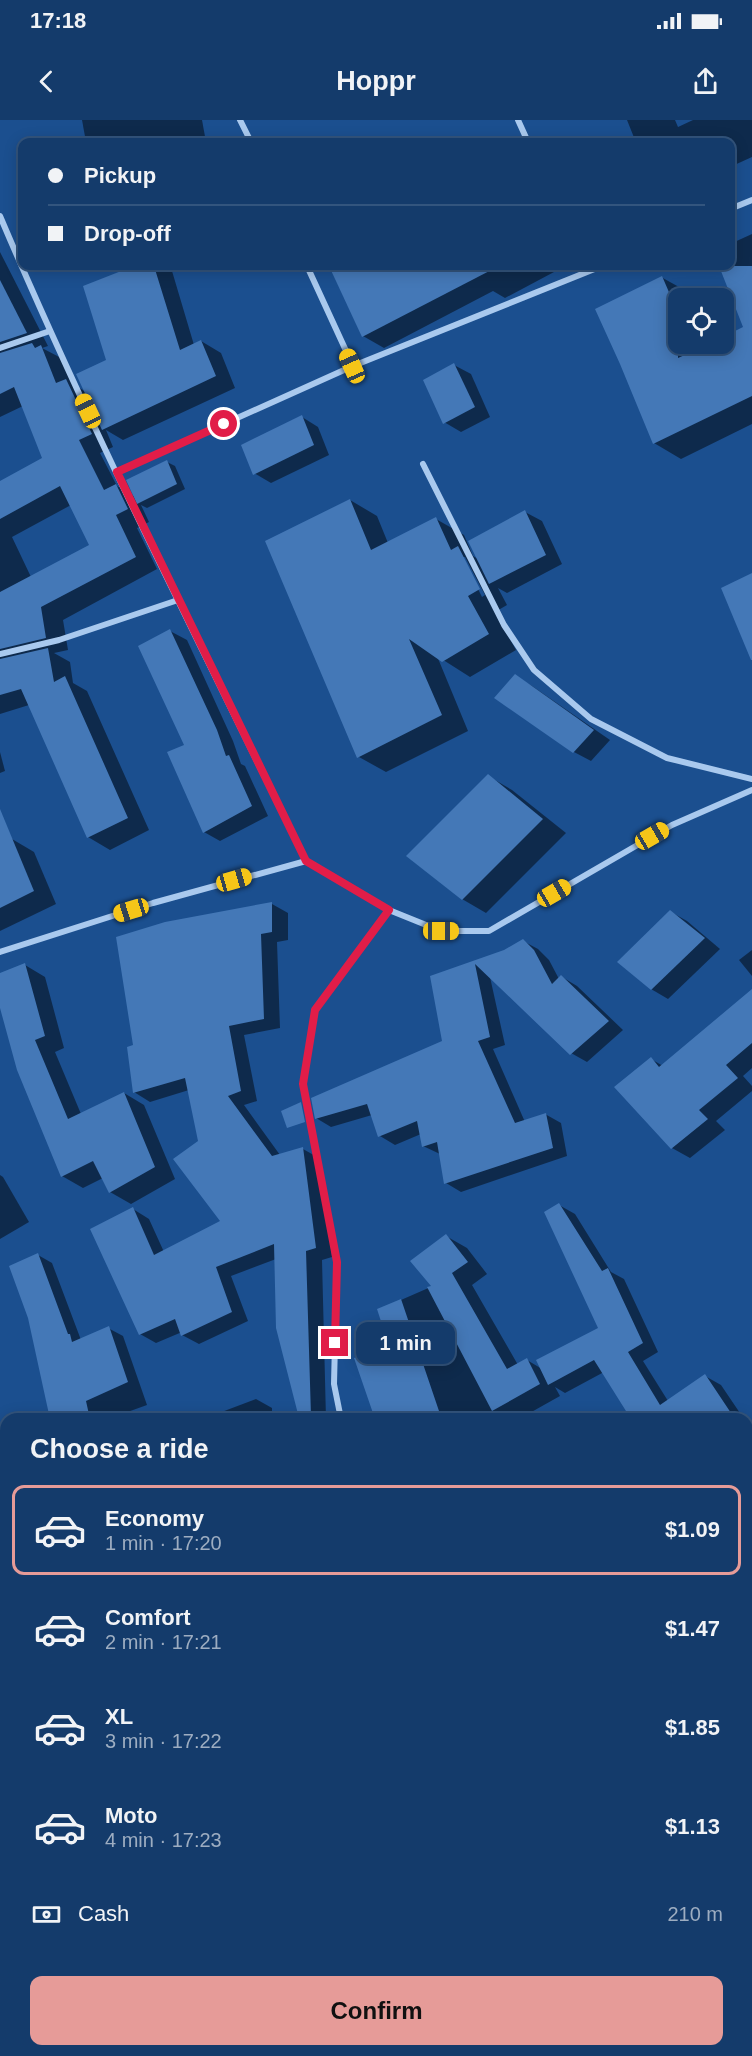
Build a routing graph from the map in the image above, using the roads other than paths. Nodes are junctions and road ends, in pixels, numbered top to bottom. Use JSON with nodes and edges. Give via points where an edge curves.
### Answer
{"nodes":[{"id":1,"x":240,"y":120,"type":"edge"},
{"id":2,"x":518,"y":120,"type":"edge"},
{"id":3,"x":248,"y":138,"type":"edge"},
{"id":4,"x":526,"y":138,"type":"edge"},
{"id":5,"x":752,"y":200,"type":"edge"},
{"id":6,"x":735,"y":207,"type":"edge"},
{"id":7,"x":0,"y":216,"type":"edge"},
{"id":8,"x":18,"y":257,"type":"edge"},
{"id":9,"x":23,"y":270,"type":"edge"},
{"id":10,"x":309,"y":270,"type":"edge"},
{"id":11,"x":582,"y":270,"type":"edge"},
{"id":12,"x":592,"y":270,"type":"edge"},
{"id":13,"x":583,"y":274,"type":"junction"},
{"id":14,"x":50,"y":331,"type":"junction"},
{"id":15,"x":0,"y":348,"type":"edge"},
{"id":16,"x":352,"y":366,"type":"junction"},
{"id":17,"x":423,"y":464,"type":"dead end"},
{"id":18,"x":117,"y":472,"type":"junction"},
{"id":19,"x":178,"y":600,"type":"junction"},
{"id":20,"x":0,"y":654,"type":"edge"},
{"id":21,"x":752,"y":779,"type":"edge"},
{"id":22,"x":752,"y":790,"type":"edge"},
{"id":23,"x":306,"y":861,"type":"junction"},
{"id":24,"x":389,"y":910,"type":"junction"},
{"id":25,"x":0,"y":952,"type":"edge"},
{"id":26,"x":340,"y":1413,"type":"edge"}],
"edges":[{"from":1,"to":3,"type":"street"},
{"from":2,"to":4,"type":"street"},
{"from":5,"to":6,"type":"street"},
{"from":7,"to":8,"type":"street"},
{"from":9,"to":14,"type":"street"},
{"from":10,"to":16,"type":"street"},
{"from":11,"to":13,"type":"street"},
{"from":12,"to":13,"type":"street"},
{"from":13,"to":16,"type":"street"},
{"from":14,"to":15,"type":"street"},
{"from":14,"to":18,"type":"street"},
{"from":16,"to":18,"type":"street"},
{"from":17,"to":21,"type":"street","via":[[504,624],[534,670],[591,719],[667,758]]},
{"from":18,"to":19,"type":"street"},
{"from":19,"to":20,"type":"street","via":[[59,640]]},
{"from":19,"to":23,"type":"street"},
{"from":22,"to":24,"type":"street","via":[[672,825],[489,931],[441,931]]},
{"from":23,"to":24,"type":"street"},
{"from":23,"to":25,"type":"street","via":[[153,903]]},
{"from":24,"to":26,"type":"street","via":[[315,1010],[303,1084],[337,1262],[334,1384]]}]}
